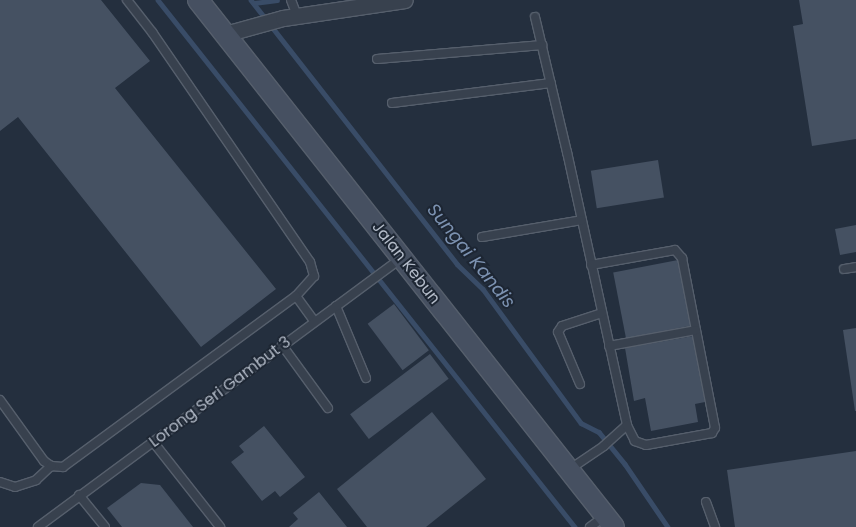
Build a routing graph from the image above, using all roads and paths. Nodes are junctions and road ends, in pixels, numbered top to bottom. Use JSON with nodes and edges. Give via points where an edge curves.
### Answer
{"nodes":[{"id":1,"x":127,"y":0,"type":"edge"},
{"id":2,"x":198,"y":0,"type":"edge"},
{"id":3,"x":290,"y":0,"type":"edge"},
{"id":4,"x":405,"y":0,"type":"edge"},
{"id":5,"x":365,"y":3,"type":"edge"},
{"id":6,"x":290,"y":17,"type":"junction"},
{"id":7,"x":535,"y":17,"type":"dead end"},
{"id":8,"x":225,"y":34,"type":"junction"},
{"id":9,"x":542,"y":45,"type":"junction"},
{"id":10,"x":377,"y":59,"type":"dead end"},
{"id":11,"x":551,"y":83,"type":"junction"},
{"id":12,"x":392,"y":103,"type":"dead end"},
{"id":13,"x":582,"y":220,"type":"junction"},
{"id":14,"x":482,"y":237,"type":"dead end"},
{"id":15,"x":402,"y":258,"type":"junction"},
{"id":16,"x":591,"y":265,"type":"junction"},
{"id":17,"x":856,"y":266,"type":"edge"},
{"id":18,"x":844,"y":269,"type":"dead end"},
{"id":19,"x":296,"y":296,"type":"junction"},
{"id":20,"x":336,"y":306,"type":"junction"},
{"id":21,"x":602,"y":312,"type":"junction"},
{"id":22,"x":314,"y":321,"type":"junction"},
{"id":23,"x":696,"y":330,"type":"junction"},
{"id":24,"x":282,"y":345,"type":"junction"},
{"id":25,"x":610,"y":346,"type":"junction"},
{"id":26,"x":366,"y":378,"type":"dead end"},
{"id":27,"x":580,"y":384,"type":"dead end"},
{"id":28,"x":0,"y":400,"type":"edge"},
{"id":29,"x":328,"y":408,"type":"dead end"},
{"id":30,"x":627,"y":425,"type":"junction"},
{"id":31,"x":154,"y":443,"type":"junction"},
{"id":32,"x":51,"y":466,"type":"junction"},
{"id":33,"x":569,"y":470,"type":"junction"},
{"id":34,"x":0,"y":482,"type":"edge"},
{"id":35,"x":79,"y":495,"type":"junction"},
{"id":36,"x":706,"y":502,"type":"dead end"},
{"id":37,"x":603,"y":523,"type":"edge"},
{"id":38,"x":38,"y":527,"type":"edge"},
{"id":39,"x":105,"y":527,"type":"edge"},
{"id":40,"x":220,"y":527,"type":"edge"},
{"id":41,"x":715,"y":527,"type":"edge"}],
"edges":[{"from":1,"to":19,"type":"lane","via":[[310,262],[314,276]]},
{"from":2,"to":8,"type":"main road","name":"Jalan Kebun"},
{"from":3,"to":6,"type":"lane"},
{"from":4,"to":5,"type":"street"},
{"from":5,"to":6,"type":"street"},
{"from":6,"to":8,"type":"street"},
{"from":7,"to":9,"type":"lane"},
{"from":8,"to":15,"type":"main road","name":"Jalan Kebun"},
{"from":9,"to":10,"type":"lane"},
{"from":9,"to":11,"type":"lane"},
{"from":11,"to":12,"type":"lane"},
{"from":11,"to":13,"type":"lane"},
{"from":13,"to":14,"type":"lane"},
{"from":13,"to":16,"type":"lane"},
{"from":15,"to":20,"type":"lane","name":"Lorong Seri Gambut 3"},
{"from":15,"to":33,"type":"main road","name":"Jalan Kebun"},
{"from":16,"to":21,"type":"lane"},
{"from":16,"to":23,"type":"lane","via":[[675,250],[682,258]]},
{"from":17,"to":18,"type":"lane"},
{"from":19,"to":22,"type":"lane"},
{"from":19,"to":32,"type":"lane","via":[[63,467]]},
{"from":20,"to":22,"type":"lane","name":"Lorong Seri Gambut 3"},
{"from":20,"to":26,"type":"lane"},
{"from":21,"to":25,"type":"lane"},
{"from":21,"to":27,"type":"lane","via":[[562,326],[558,332]]},
{"from":22,"to":24,"type":"lane","name":"Lorong Seri Gambut 3"},
{"from":23,"to":25,"type":"lane"},
{"from":23,"to":30,"type":"lane","via":[[715,428],[712,433],[646,445],[634,441]]},
{"from":24,"to":29,"type":"lane"},
{"from":24,"to":31,"type":"lane","name":"Lorong Seri Gambut 3"},
{"from":25,"to":30,"type":"lane"},
{"from":28,"to":32,"type":"lane"},
{"from":30,"to":33,"type":"lane"},
{"from":31,"to":35,"type":"lane","name":"Lorong Seri Gambut 3"},
{"from":31,"to":40,"type":"lane"},
{"from":32,"to":34,"type":"lane","via":[[36,480],[15,486]]},
{"from":33,"to":37,"type":"main road","name":"Jalan Kebun"},
{"from":35,"to":38,"type":"lane","name":"Lorong Seri Gambut 3"},
{"from":35,"to":39,"type":"lane"},
{"from":36,"to":41,"type":"lane"}]}
